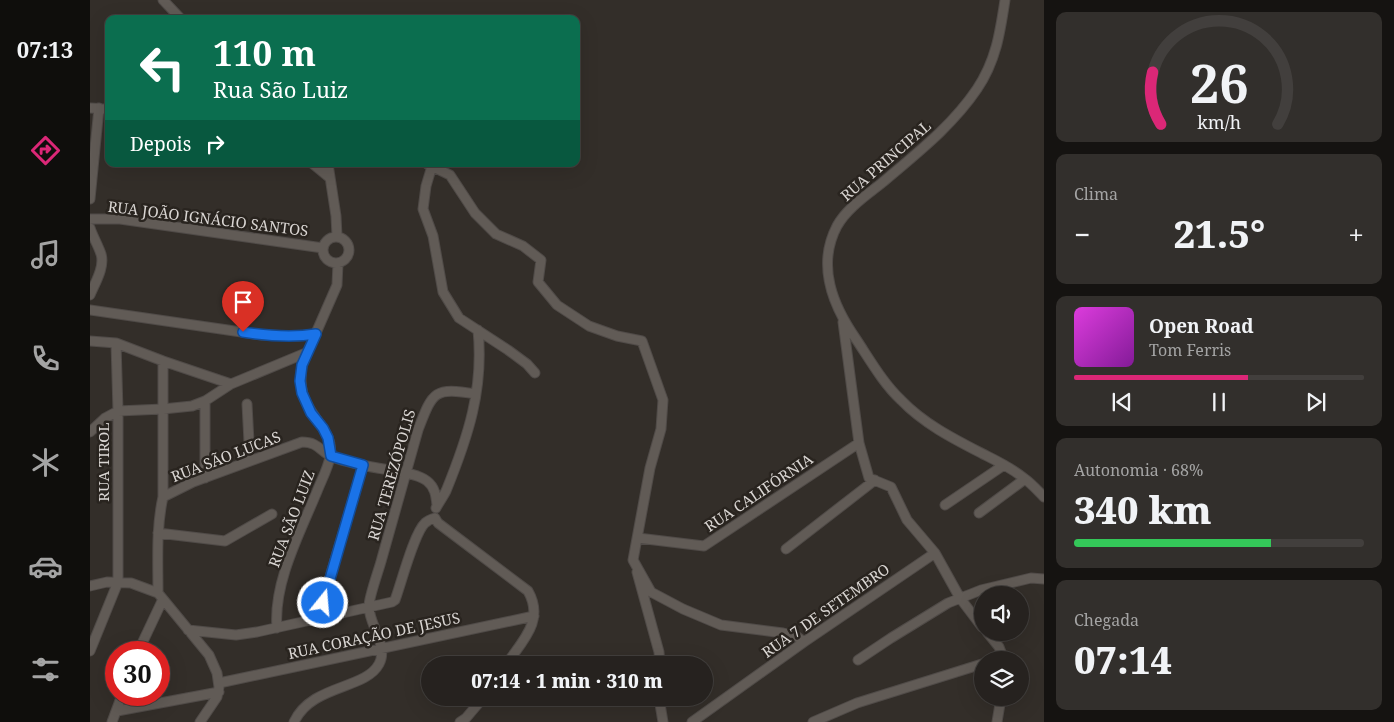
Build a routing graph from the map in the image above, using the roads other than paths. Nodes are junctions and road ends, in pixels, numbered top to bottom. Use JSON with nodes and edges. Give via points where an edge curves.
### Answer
{"nodes":[{"id":1,"x":163,"y":0,"type":"edge"},
{"id":2,"x":1005,"y":0,"type":"edge"},
{"id":3,"x":177,"y":15,"type":"edge"},
{"id":4,"x":99,"y":108,"type":"edge"},
{"id":5,"x":317,"y":167,"type":"edge"},
{"id":6,"x":328,"y":167,"type":"edge"},
{"id":7,"x":430,"y":167,"type":"edge"},
{"id":8,"x":434,"y":167,"type":"edge"},
{"id":9,"x":330,"y":178,"type":"junction"},
{"id":10,"x":90,"y":199,"type":"edge"},
{"id":11,"x":90,"y":219,"type":"edge"},
{"id":12,"x":90,"y":228,"type":"edge"},
{"id":13,"x":337,"y":236,"type":"junction"},
{"id":14,"x":322,"y":248,"type":"junction"},
{"id":15,"x":338,"y":263,"type":"junction"},
{"id":16,"x":90,"y":295,"type":"edge"},
{"id":17,"x":90,"y":310,"type":"edge"},
{"id":18,"x":843,"y":320,"type":"junction"},
{"id":19,"x":478,"y":330,"type":"junction"},
{"id":20,"x":316,"y":334,"type":"junction"},
{"id":21,"x":90,"y":341,"type":"edge"},
{"id":22,"x":116,"y":342,"type":"junction"},
{"id":23,"x":308,"y":352,"type":"junction"},
{"id":24,"x":162,"y":361,"type":"junction"},
{"id":25,"x":535,"y":373,"type":"dead end"},
{"id":26,"x":231,"y":384,"type":"junction"},
{"id":27,"x":476,"y":394,"type":"junction"},
{"id":28,"x":205,"y":400,"type":"junction"},
{"id":29,"x":247,"y":404,"type":"dead end"},
{"id":30,"x":163,"y":409,"type":"junction"},
{"id":31,"x":118,"y":411,"type":"junction"},
{"id":32,"x":90,"y":432,"type":"edge"},
{"id":33,"x":859,"y":443,"type":"junction"},
{"id":34,"x":331,"y":456,"type":"junction"},
{"id":35,"x":250,"y":461,"type":"junction"},
{"id":36,"x":363,"y":465,"type":"junction"},
{"id":37,"x":1004,"y":465,"type":"junction"},
{"id":38,"x":406,"y":473,"type":"junction"},
{"id":39,"x":205,"y":478,"type":"junction"},
{"id":40,"x":1025,"y":479,"type":"junction"},
{"id":41,"x":875,"y":480,"type":"junction"},
{"id":42,"x":163,"y":497,"type":"junction"},
{"id":43,"x":1044,"y":497,"type":"edge"},
{"id":44,"x":437,"y":505,"type":"junction"},
{"id":45,"x":946,"y":505,"type":"dead end"},
{"id":46,"x":980,"y":513,"type":"dead end"},
{"id":47,"x":272,"y":514,"type":"dead end"},
{"id":48,"x":435,"y":518,"type":"junction"},
{"id":49,"x":158,"y":533,"type":"junction"},
{"id":50,"x":638,"y":538,"type":"junction"},
{"id":51,"x":786,"y":549,"type":"dead end"},
{"id":52,"x":935,"y":554,"type":"junction"},
{"id":53,"x":634,"y":560,"type":"junction"},
{"id":54,"x":1044,"y":579,"type":"edge"},
{"id":55,"x":118,"y":582,"type":"junction"},
{"id":56,"x":90,"y":586,"type":"edge"},
{"id":57,"x":160,"y":596,"type":"junction"},
{"id":58,"x":960,"y":598,"type":"junction"},
{"id":59,"x":368,"y":607,"type":"junction"},
{"id":60,"x":534,"y":616,"type":"junction"},
{"id":61,"x":974,"y":616,"type":"edge"},
{"id":62,"x":318,"y":618,"type":"junction"},
{"id":63,"x":277,"y":628,"type":"junction"},
{"id":64,"x":188,"y":630,"type":"junction"},
{"id":65,"x":142,"y":641,"type":"edge"},
{"id":66,"x":804,"y":642,"type":"junction"},
{"id":67,"x":382,"y":648,"type":"junction"},
{"id":68,"x":90,"y":651,"type":"edge"},
{"id":69,"x":512,"y":656,"type":"edge"},
{"id":70,"x":659,"y":656,"type":"edge"},
{"id":71,"x":858,"y":660,"type":"dead end"},
{"id":72,"x":974,"y":666,"type":"edge"},
{"id":73,"x":219,"y":687,"type":"junction"},
{"id":74,"x":119,"y":706,"type":"edge"},
{"id":75,"x":476,"y":706,"type":"edge"},
{"id":76,"x":661,"y":706,"type":"edge"},
{"id":77,"x":1000,"y":706,"type":"edge"},
{"id":78,"x":117,"y":711,"type":"junction"},
{"id":79,"x":112,"y":722,"type":"edge"},
{"id":80,"x":200,"y":722,"type":"edge"},
{"id":81,"x":294,"y":722,"type":"edge"},
{"id":82,"x":460,"y":722,"type":"edge"},
{"id":83,"x":663,"y":722,"type":"edge"},
{"id":84,"x":692,"y":722,"type":"edge"},
{"id":85,"x":813,"y":722,"type":"edge"},
{"id":86,"x":997,"y":722,"type":"edge"}],
"edges":[{"from":1,"to":3,"type":"street"},
{"from":2,"to":18,"type":"street","name":"RUA PRINCIPAL","via":[[997,50],[977,89],[941,133],[851,209],[838,226],[827,259],[831,292]]},
{"from":4,"to":10,"type":"street"},
{"from":5,"to":9,"type":"street"},
{"from":6,"to":9,"type":"street"},
{"from":7,"to":19,"type":"street","via":[[423,209],[433,236],[443,292],[459,318]]},
{"from":8,"to":50,"type":"street","via":[[450,175],[475,213],[496,234],[523,246],[540,260],[538,282],[557,305],[589,326],[642,341],[663,400],[661,429],[650,468]]},
{"from":9,"to":13,"type":"street"},
{"from":11,"to":14,"type":"street","name":"RUA JOÃO IGNÁCIO SANTOS","via":[[120,220]]},
{"from":12,"to":16,"type":"street","via":[[102,256]]},
{"from":13,"to":14,"type":"street","via":[[326,241]]},
{"from":13,"to":15,"type":"street","via":[[349,247],[348,256]]},
{"from":14,"to":15,"type":"street","via":[[326,259]]},
{"from":15,"to":20,"type":"street","via":[[337,286]]},
{"from":17,"to":20,"type":"street","via":[[262,335]]},
{"from":18,"to":33,"type":"street"},
{"from":18,"to":37,"type":"street","name":"RUA PRINCIPAL","via":[[894,392],[912,411],[945,434]]},
{"from":19,"to":25,"type":"street","via":[[528,364]]},
{"from":19,"to":27,"type":"street","via":[[481,360]]},
{"from":20,"to":23,"type":"street"},
{"from":21,"to":22,"type":"street"},
{"from":22,"to":24,"type":"street"},
{"from":22,"to":31,"type":"street","name":"RUA TIROL"},
{"from":23,"to":26,"type":"street"},
{"from":23,"to":34,"type":"street","via":[[302,365],[302,393],[328,438]]},
{"from":24,"to":26,"type":"street"},
{"from":24,"to":30,"type":"street"},
{"from":26,"to":28,"type":"street"},
{"from":27,"to":38,"type":"street","name":"RUA TEREZÓPOLIS","via":[[447,391],[438,393],[428,403]]},
{"from":27,"to":44,"type":"street","via":[[472,419],[445,494]]},
{"from":28,"to":30,"type":"street","via":[[192,406]]},
{"from":28,"to":39,"type":"street"},
{"from":29,"to":35,"type":"street"},
{"from":30,"to":31,"type":"street"},
{"from":30,"to":42,"type":"street"},
{"from":31,"to":32,"type":"street"},
{"from":31,"to":55,"type":"street","name":"RUA TIROL"},
{"from":33,"to":41,"type":"street","via":[[869,478]]},
{"from":33,"to":50,"type":"street","name":"RUA CALIFÓRNIA","via":[[704,546]]},
{"from":34,"to":35,"type":"street","name":"RUA SÃO LUCAS","via":[[318,446],[302,442]]},
{"from":34,"to":36,"type":"street","name":"RUA SÃO LUIZ"},
{"from":34,"to":63,"type":"street","name":"RUA SÃO LUIZ","via":[[289,561],[277,605]]},
{"from":35,"to":39,"type":"street","name":"RUA SÃO LUCAS"},
{"from":36,"to":38,"type":"street","name":"RUA SÃO LUIZ"},
{"from":36,"to":62,"type":"street"},
{"from":37,"to":40,"type":"street","name":"RUA PRINCIPAL"},
{"from":37,"to":45,"type":"street"},
{"from":38,"to":44,"type":"street","name":"RUA SÃO LUIZ","via":[[432,485]]},
{"from":38,"to":59,"type":"street","name":"RUA TEREZÓPOLIS"},
{"from":39,"to":42,"type":"street","name":"RUA SÃO LUCAS"},
{"from":40,"to":43,"type":"street","name":"RUA PRINCIPAL"},
{"from":40,"to":46,"type":"street"},
{"from":41,"to":51,"type":"street"},
{"from":41,"to":52,"type":"street","via":[[890,487],[907,520]]},
{"from":42,"to":49,"type":"street","name":"RUA SÃO LUCAS"},
{"from":44,"to":48,"type":"street"},
{"from":47,"to":49,"type":"street","via":[[225,541]]},
{"from":48,"to":59,"type":"street","via":[[423,524],[395,600]]},
{"from":48,"to":60,"type":"street","via":[[528,591],[533,601]]},
{"from":49,"to":57,"type":"street","name":"RUA SÃO LUCAS"},
{"from":50,"to":53,"type":"street"},
{"from":52,"to":58,"type":"street"},
{"from":52,"to":66,"type":"street","name":"RUA 7 DE SETEMBRO"},
{"from":53,"to":66,"type":"street","via":[[652,592],[683,609],[721,625],[796,636]]},
{"from":53,"to":70,"type":"street"},
{"from":54,"to":58,"type":"street","via":[[1031,578]]},
{"from":55,"to":56,"type":"street"},
{"from":55,"to":57,"type":"street","via":[[131,583]]},
{"from":55,"to":68,"type":"street"},
{"from":57,"to":64,"type":"street"},
{"from":57,"to":65,"type":"street"},
{"from":58,"to":61,"type":"street"},
{"from":58,"to":71,"type":"street"},
{"from":59,"to":62,"type":"street"},
{"from":59,"to":67,"type":"street"},
{"from":60,"to":67,"type":"street","name":"RUA CORAÇÃO DE JESUS"},
{"from":60,"to":69,"type":"street","via":[[533,624]]},
{"from":62,"to":63,"type":"street"},
{"from":63,"to":64,"type":"street","via":[[236,635]]},
{"from":64,"to":73,"type":"street","via":[[209,655]]},
{"from":66,"to":84,"type":"street","name":"RUA 7 DE SETEMBRO"},
{"from":67,"to":73,"type":"street","name":"RUA CORAÇÃO DE JESUS"},
{"from":67,"to":81,"type":"street","via":[[380,663],[369,676],[319,696],[300,711]]},
{"from":72,"to":85,"type":"street","via":[[857,703]]},
{"from":73,"to":78,"type":"street","name":"RUA CORAÇÃO DE JESUS"},
{"from":73,"to":80,"type":"street"},
{"from":74,"to":78,"type":"street"},
{"from":75,"to":82,"type":"street"},
{"from":76,"to":83,"type":"street"},
{"from":77,"to":86,"type":"street"},
{"from":78,"to":79,"type":"street"}]}
